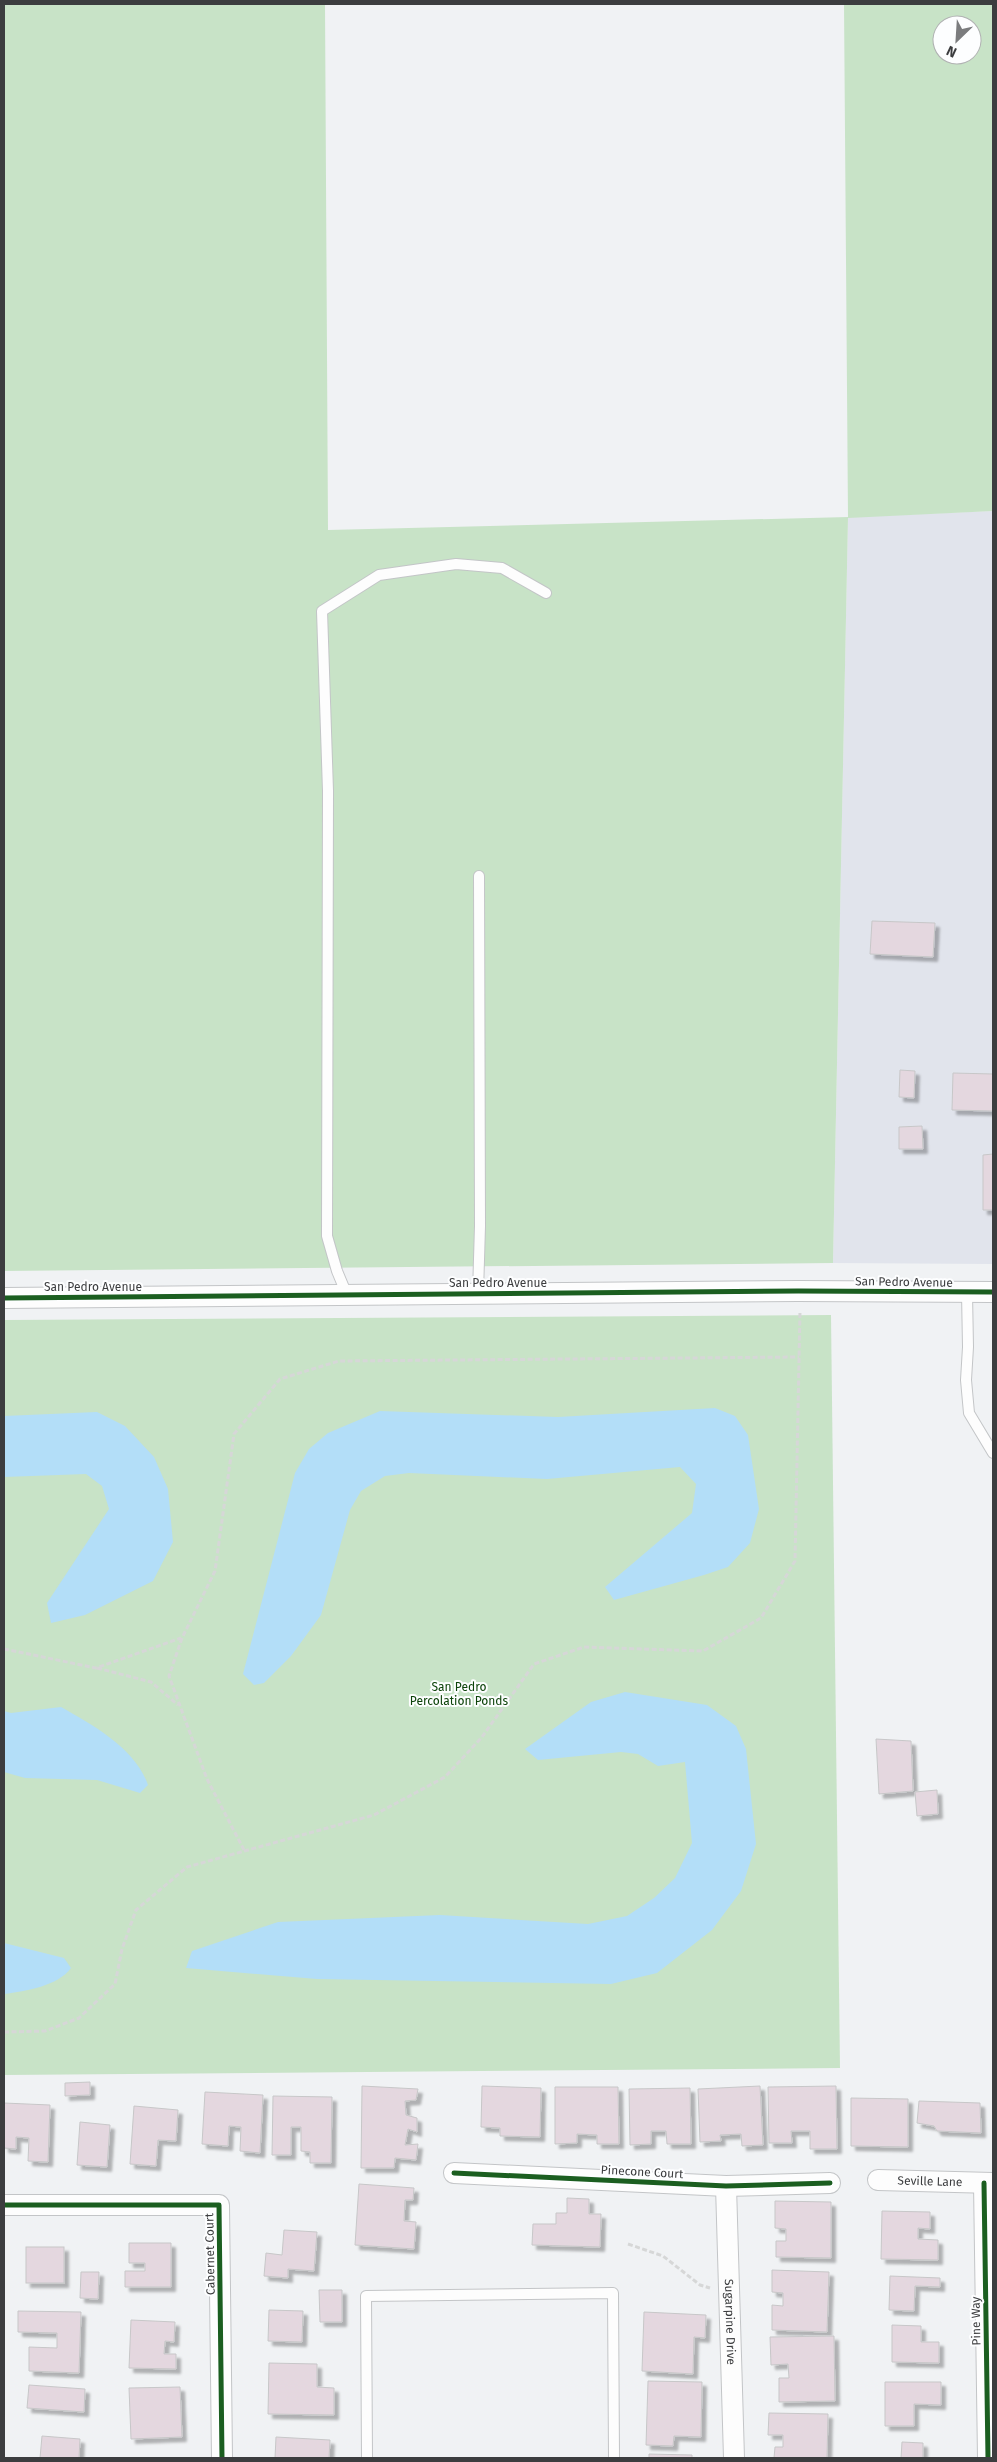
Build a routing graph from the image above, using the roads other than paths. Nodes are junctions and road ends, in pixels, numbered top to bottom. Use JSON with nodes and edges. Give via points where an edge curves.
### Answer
{"nodes":[{"id":1,"x":546,"y":593,"type":"dead end"},
{"id":2,"x":479,"y":876,"type":"dead end"},
{"id":3,"x":993,"y":1292,"type":"edge"},
{"id":4,"x":967,"y":1293,"type":"junction"},
{"id":5,"x":478,"y":1294,"type":"junction"},
{"id":6,"x":347,"y":1295,"type":"junction"},
{"id":7,"x":4,"y":1298,"type":"edge"},
{"id":8,"x":993,"y":1453,"type":"edge"},
{"id":9,"x":454,"y":2173,"type":"dead end"},
{"id":10,"x":878,"y":2180,"type":"dead end"},
{"id":11,"x":830,"y":2183,"type":"dead end"},
{"id":12,"x":988,"y":2183,"type":"edge"},
{"id":13,"x":726,"y":2186,"type":"junction"},
{"id":14,"x":4,"y":2205,"type":"edge"},
{"id":15,"x":222,"y":2458,"type":"edge"},
{"id":16,"x":367,"y":2458,"type":"edge"},
{"id":17,"x":614,"y":2458,"type":"edge"},
{"id":18,"x":734,"y":2458,"type":"edge"},
{"id":19,"x":988,"y":2458,"type":"edge"}],
"edges":[{"from":1,"to":6,"type":"lane","via":[[502,568],[456,564],[379,575],[322,611],[328,791],[328,1236]]},
{"from":2,"to":5,"type":"lane"},
{"from":3,"to":4,"type":"street","name":"San Pedro Avenue"},
{"from":4,"to":5,"type":"street","name":"San Pedro Avenue"},
{"from":4,"to":8,"type":"lane","via":[[969,1413]]},
{"from":5,"to":6,"type":"street","name":"San Pedro Avenue"},
{"from":6,"to":7,"type":"street","name":"San Pedro Avenue"},
{"from":9,"to":13,"type":"street","name":"Pinecone Court"},
{"from":10,"to":12,"type":"street","name":"Seville Lane"},
{"from":11,"to":13,"type":"street","name":"Pinecone Court"},
{"from":12,"to":19,"type":"street","name":"Pine Way"},
{"from":13,"to":18,"type":"street","name":"Sugarpine Drive"},
{"from":14,"to":15,"type":"street","name":"Cabernet Court","via":[[219,2205]]},
{"from":16,"to":17,"type":"lane","via":[[366,2296],[613,2293]]}]}
